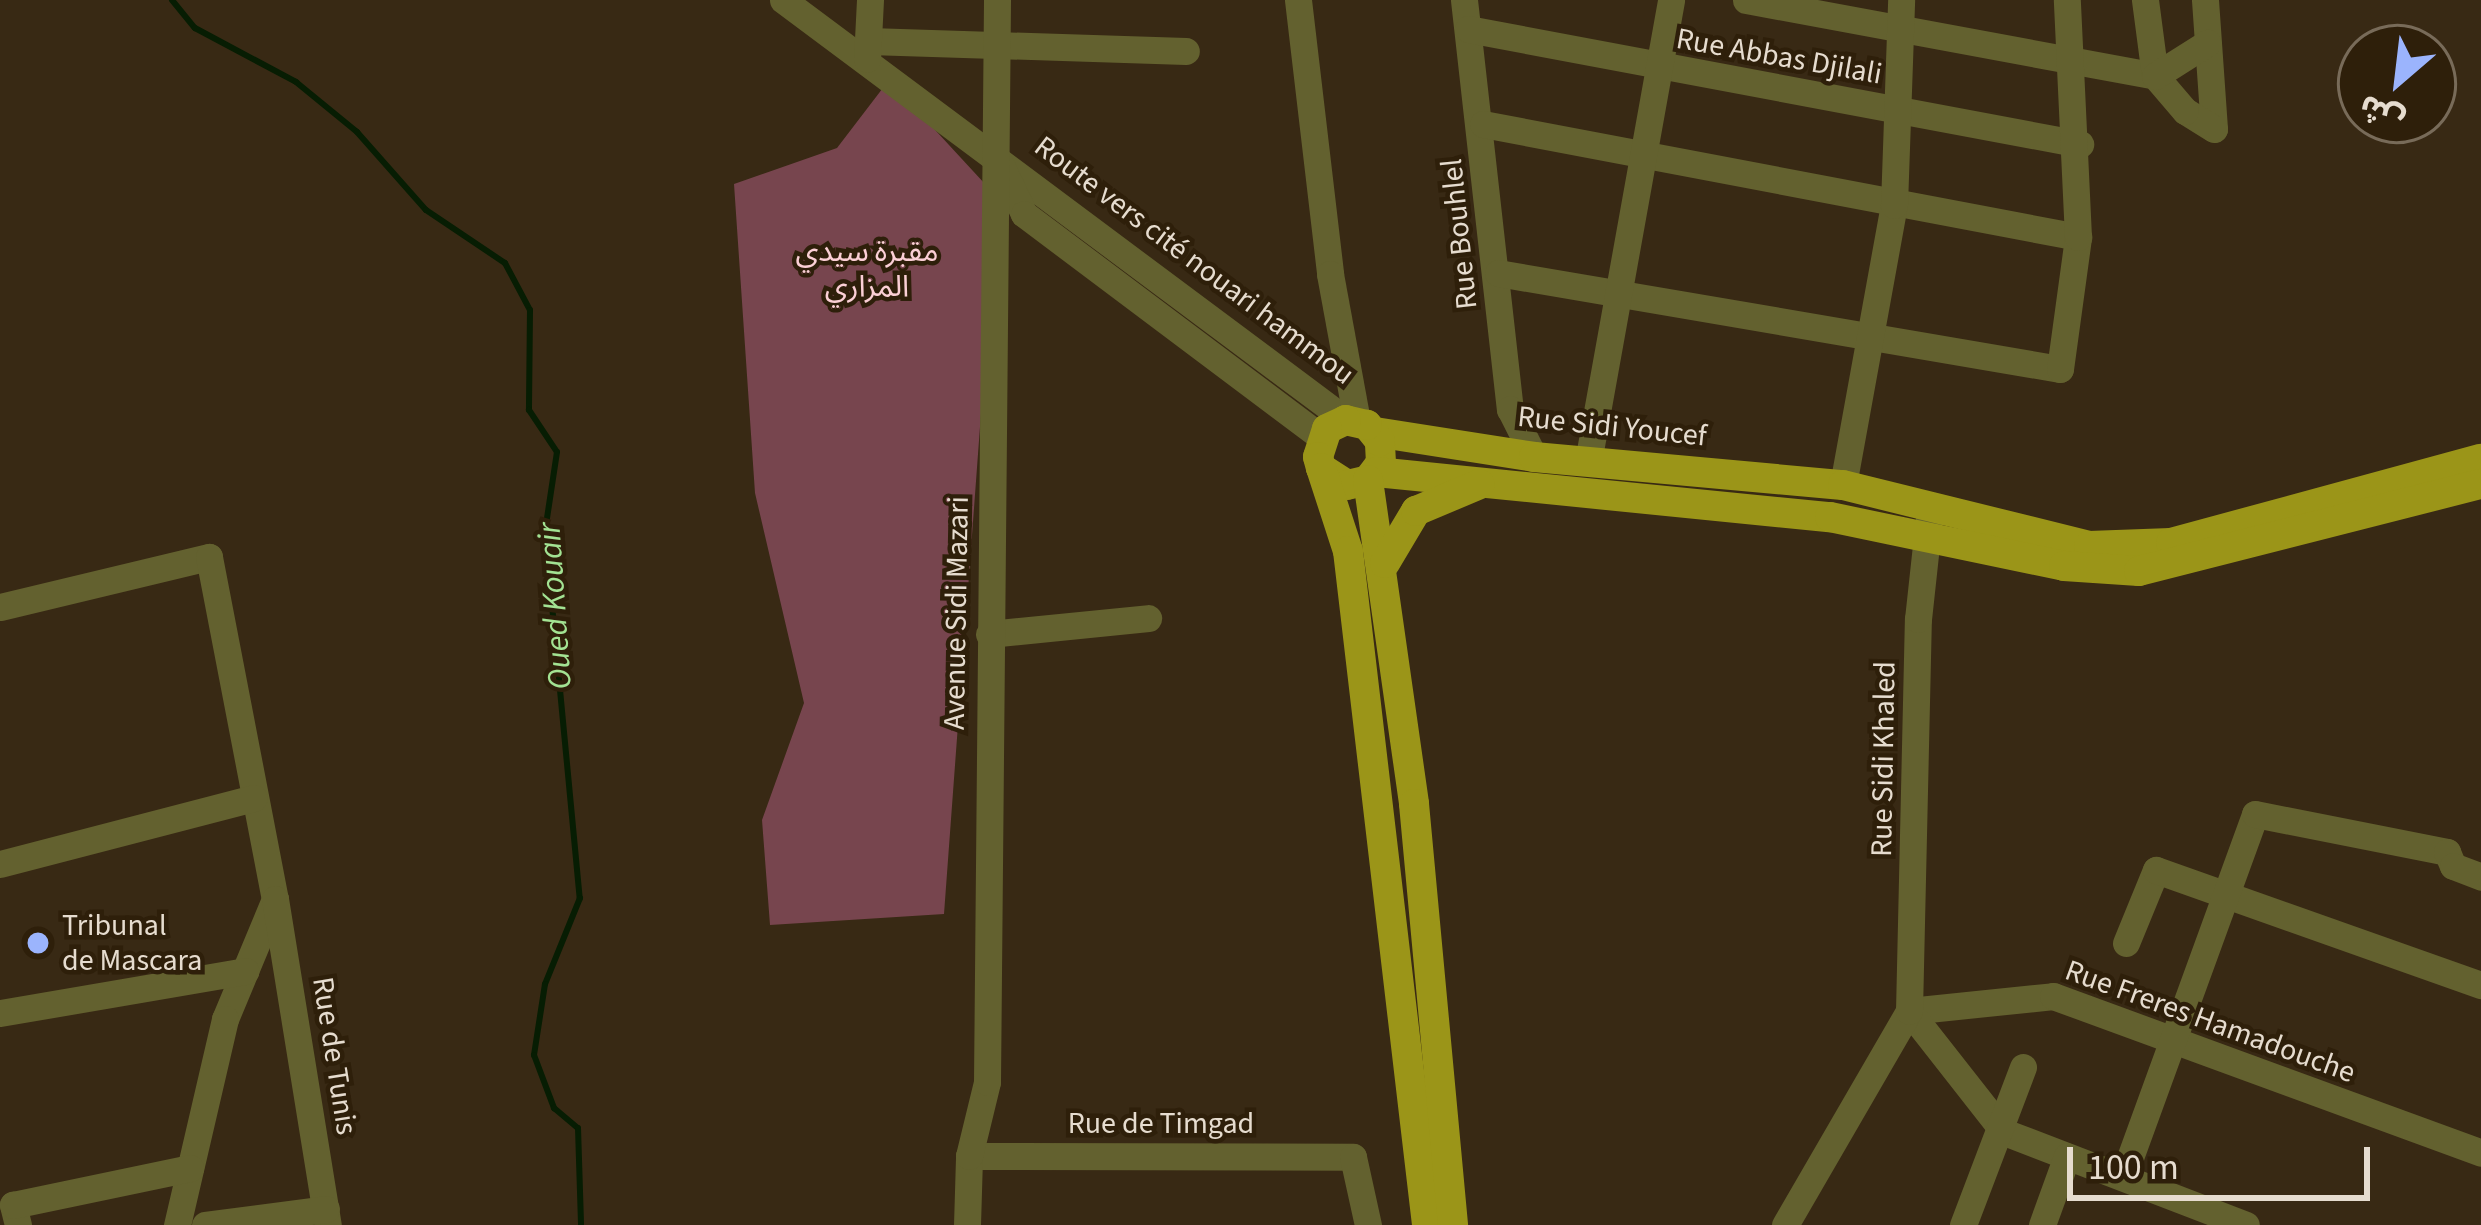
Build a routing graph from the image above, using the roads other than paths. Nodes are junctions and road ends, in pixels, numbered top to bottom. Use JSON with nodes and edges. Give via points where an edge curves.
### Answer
{"nodes":[{"id":1,"x":783,"y":0,"type":"edge"},
{"id":2,"x":869,"y":0,"type":"edge"},
{"id":3,"x":998,"y":0,"type":"edge"},
{"id":4,"x":1298,"y":0,"type":"edge"},
{"id":5,"x":1464,"y":0,"type":"edge"},
{"id":6,"x":1671,"y":0,"type":"edge"},
{"id":7,"x":1745,"y":0,"type":"edge"},
{"id":8,"x":1901,"y":0,"type":"edge"},
{"id":9,"x":2067,"y":0,"type":"edge"},
{"id":10,"x":2145,"y":0,"type":"edge"},
{"id":11,"x":2205,"y":0,"type":"edge"},
{"id":12,"x":1468,"y":29,"type":"junction"},
{"id":13,"x":1901,"y":31,"type":"junction"},
{"id":14,"x":996,"y":41,"type":"junction"},
{"id":15,"x":2207,"y":43,"type":"junction"},
{"id":16,"x":1186,"y":51,"type":"dead end"},
{"id":17,"x":867,"y":52,"type":"junction"},
{"id":18,"x":2072,"y":61,"type":"junction"},
{"id":19,"x":1654,"y":68,"type":"junction"},
{"id":20,"x":2155,"y":76,"type":"junction"},
{"id":21,"x":1897,"y":113,"type":"junction"},
{"id":22,"x":1483,"y":124,"type":"junction"},
{"id":23,"x":2080,"y":144,"type":"junction"},
{"id":24,"x":1637,"y":155,"type":"junction"},
{"id":25,"x":998,"y":159,"type":"junction"},
{"id":26,"x":1894,"y":205,"type":"junction"},
{"id":27,"x":2078,"y":237,"type":"junction"},
{"id":28,"x":1498,"y":273,"type":"junction"},
{"id":29,"x":1613,"y":295,"type":"junction"},
{"id":30,"x":1871,"y":338,"type":"junction"},
{"id":31,"x":1344,"y":436,"type":"junction"},
{"id":32,"x":1534,"y":457,"type":"junction"},
{"id":33,"x":2481,"y":459,"type":"edge"},
{"id":34,"x":1588,"y":462,"type":"junction"},
{"id":35,"x":1372,"y":476,"type":"junction"},
{"id":36,"x":1501,"y":480,"type":"junction"},
{"id":37,"x":2481,"y":484,"type":"edge"},
{"id":38,"x":1843,"y":485,"type":"junction"},
{"id":39,"x":1928,"y":523,"type":"junction"},
{"id":40,"x":1384,"y":563,"type":"junction"},
{"id":41,"x":0,"y":607,"type":"edge"},
{"id":42,"x":1148,"y":618,"type":"dead end"},
{"id":43,"x":989,"y":634,"type":"junction"},
{"id":44,"x":254,"y":798,"type":"junction"},
{"id":45,"x":0,"y":864,"type":"edge"},
{"id":46,"x":2481,"y":877,"type":"edge"},
{"id":47,"x":2226,"y":897,"type":"junction"},
{"id":48,"x":274,"y":898,"type":"junction"},
{"id":49,"x":2126,"y":943,"type":"dead end"},
{"id":50,"x":245,"y":971,"type":"junction"},
{"id":51,"x":2481,"y":985,"type":"edge"},
{"id":52,"x":1909,"y":1011,"type":"junction"},
{"id":53,"x":0,"y":1012,"type":"edge"},
{"id":54,"x":2170,"y":1045,"type":"junction"},
{"id":55,"x":2023,"y":1067,"type":"dead end"},
{"id":56,"x":2004,"y":1132,"type":"junction"},
{"id":57,"x":2481,"y":1153,"type":"edge"},
{"id":58,"x":969,"y":1156,"type":"junction"},
{"id":59,"x":2067,"y":1156,"type":"junction"},
{"id":60,"x":190,"y":1168,"type":"junction"},
{"id":61,"x":2122,"y":1177,"type":"junction"},
{"id":62,"x":327,"y":1217,"type":"edge"},
{"id":63,"x":18,"y":1225,"type":"edge"},
{"id":64,"x":177,"y":1225,"type":"edge"},
{"id":65,"x":206,"y":1225,"type":"edge"},
{"id":66,"x":967,"y":1225,"type":"edge"},
{"id":67,"x":1368,"y":1225,"type":"edge"},
{"id":68,"x":1427,"y":1225,"type":"edge"},
{"id":69,"x":1454,"y":1225,"type":"edge"},
{"id":70,"x":1785,"y":1225,"type":"edge"},
{"id":71,"x":1963,"y":1225,"type":"edge"},
{"id":72,"x":2042,"y":1225,"type":"edge"},
{"id":73,"x":2246,"y":1225,"type":"edge"}],
"edges":[{"from":1,"to":17,"type":"street","name":"Route vers cité nouari hammou"},
{"from":2,"to":17,"type":"street"},
{"from":3,"to":14,"type":"street","name":"Avenue Sidi Mazari"},
{"from":4,"to":31,"type":"street"},
{"from":5,"to":12,"type":"street","name":"Rue Bouhlel"},
{"from":6,"to":19,"type":"street"},
{"from":7,"to":13,"type":"street"},
{"from":8,"to":13,"type":"street"},
{"from":9,"to":18,"type":"street"},
{"from":10,"to":20,"type":"street"},
{"from":11,"to":15,"type":"street"},
{"from":12,"to":19,"type":"street","name":"Rue Abbas Djilali"},
{"from":12,"to":22,"type":"street","name":"Rue Bouhlel"},
{"from":13,"to":18,"type":"street"},
{"from":13,"to":21,"type":"street"},
{"from":14,"to":16,"type":"street"},
{"from":14,"to":17,"type":"street"},
{"from":14,"to":25,"type":"street","name":"Avenue Sidi Mazari"},
{"from":15,"to":20,"type":"street"},
{"from":15,"to":20,"type":"street","via":[[2214,129]]},
{"from":17,"to":25,"type":"street","name":"Route vers cité nouari hammou"},
{"from":18,"to":20,"type":"street"},
{"from":18,"to":23,"type":"street"},
{"from":19,"to":21,"type":"street","name":"Rue Abbas Djilali"},
{"from":19,"to":24,"type":"street"},
{"from":21,"to":23,"type":"street","name":"Rue Abbas Djilali"},
{"from":21,"to":26,"type":"street"},
{"from":22,"to":24,"type":"street"},
{"from":22,"to":28,"type":"street","name":"Rue Bouhlel"},
{"from":23,"to":27,"type":"street"},
{"from":24,"to":26,"type":"street"},
{"from":24,"to":29,"type":"street"},
{"from":25,"to":31,"type":"street","name":"Route vers cité nouari hammou"},
{"from":25,"to":43,"type":"street","name":"Avenue Sidi Mazari"},
{"from":26,"to":27,"type":"street"},
{"from":26,"to":30,"type":"street"},
{"from":27,"to":30,"type":"street","via":[[2060,369]]},
{"from":28,"to":29,"type":"street"},
{"from":28,"to":32,"type":"street","name":"Rue Bouhlel","via":[[1510,410]]},
{"from":29,"to":30,"type":"street"},
{"from":29,"to":34,"type":"street"},
{"from":30,"to":38,"type":"street"},
{"from":31,"to":32,"type":"main road","name":"Rue Sidi Youcef"},
{"from":31,"to":35,"type":"main road","via":[[1382,452]]},
{"from":31,"to":35,"type":"main road","via":[[1336,482]]},
{"from":31,"to":68,"type":"main road","via":[[1348,550]]},
{"from":32,"to":34,"type":"main road","name":"Rue Sidi Youcef"},
{"from":33,"to":39,"type":"main road","via":[[2171,543],[2089,546]]},
{"from":34,"to":38,"type":"main road","name":"Rue Sidi Youcef"},
{"from":35,"to":36,"type":"main road"},
{"from":35,"to":40,"type":"main road"},
{"from":36,"to":39,"type":"main road"},
{"from":36,"to":40,"type":"main road","via":[[1441,494],[1416,511]]},
{"from":37,"to":39,"type":"main road","via":[[2139,571],[2064,566]]},
{"from":38,"to":39,"type":"main road","name":"Rue Sidi Youcef"},
{"from":39,"to":52,"type":"street","name":"Rue Sidi Khaled"},
{"from":40,"to":69,"type":"main road"},
{"from":41,"to":44,"type":"street","name":"Rue de Tunis","via":[[208,557]]},
{"from":42,"to":43,"type":"street"},
{"from":43,"to":58,"type":"street","name":"Avenue Sidi Mazari","via":[[987,1082]]},
{"from":44,"to":45,"type":"street"},
{"from":44,"to":48,"type":"street","name":"Rue de Tunis"},
{"from":46,"to":47,"type":"street","via":[[2453,866],[2447,851],[2255,814]]},
{"from":47,"to":49,"type":"street","via":[[2156,870]]},
{"from":47,"to":51,"type":"street"},
{"from":47,"to":54,"type":"street"},
{"from":48,"to":50,"type":"street"},
{"from":48,"to":62,"type":"street","name":"Rue de Tunis"},
{"from":50,"to":53,"type":"street"},
{"from":50,"to":60,"type":"street","via":[[224,1019]]},
{"from":52,"to":54,"type":"street","name":"Rue Freres Hamadouche","via":[[2053,996]]},
{"from":52,"to":56,"type":"street"},
{"from":52,"to":70,"type":"street"},
{"from":54,"to":57,"type":"street","name":"Rue Freres Hamadouche"},
{"from":54,"to":61,"type":"street"},
{"from":55,"to":56,"type":"street"},
{"from":56,"to":59,"type":"street"},
{"from":56,"to":71,"type":"street"},
{"from":58,"to":66,"type":"street","name":"Avenue Sidi Mazari"},
{"from":58,"to":67,"type":"street","name":"Rue de Timgad","via":[[1353,1157]]},
{"from":59,"to":61,"type":"street"},
{"from":59,"to":72,"type":"street"},
{"from":60,"to":63,"type":"street","via":[[13,1205]]},
{"from":60,"to":64,"type":"street"},
{"from":61,"to":73,"type":"street"},
{"from":62,"to":65,"type":"street"}]}
